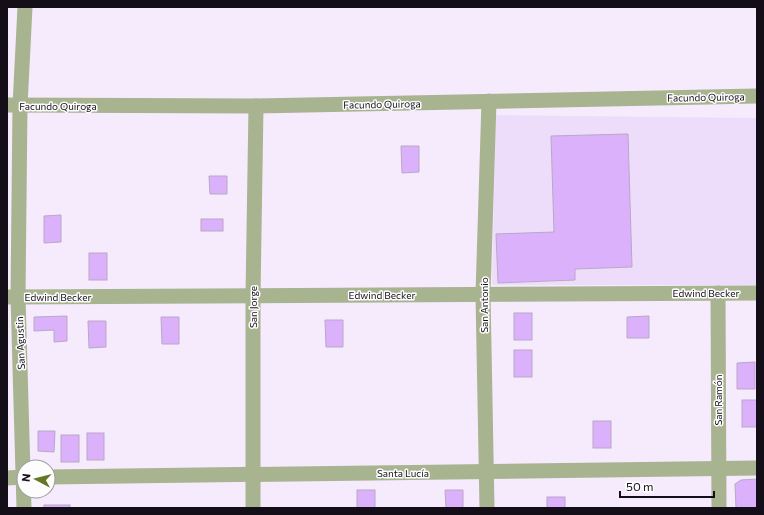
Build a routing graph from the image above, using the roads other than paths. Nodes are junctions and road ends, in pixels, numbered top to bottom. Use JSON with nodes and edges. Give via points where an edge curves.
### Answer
{"nodes":[{"id":1,"x":25,"y":7,"type":"edge"},
{"id":2,"x":757,"y":96,"type":"edge"},
{"id":3,"x":489,"y":101,"type":"junction"},
{"id":4,"x":14,"y":106,"type":"edge"},
{"id":5,"x":256,"y":106,"type":"junction"},
{"id":6,"x":718,"y":293,"type":"junction"},
{"id":7,"x":757,"y":293,"type":"edge"},
{"id":8,"x":483,"y":294,"type":"junction"},
{"id":9,"x":253,"y":296,"type":"junction"},
{"id":10,"x":13,"y":298,"type":"edge"},
{"id":11,"x":23,"y":459,"type":"edge"},
{"id":12,"x":757,"y":468,"type":"edge"},
{"id":13,"x":719,"y":469,"type":"junction"},
{"id":14,"x":487,"y":473,"type":"junction"},
{"id":15,"x":252,"y":474,"type":"junction"},
{"id":16,"x":56,"y":477,"type":"edge"},
{"id":17,"x":253,"y":508,"type":"edge"},
{"id":18,"x":487,"y":508,"type":"edge"},
{"id":19,"x":719,"y":508,"type":"edge"}],
"edges":[{"from":1,"to":4,"type":"street","name":"San Agustin"},
{"from":2,"to":3,"type":"street","name":"Facundo Quiroga"},
{"from":3,"to":5,"type":"street","name":"Facundo Quiroga"},
{"from":3,"to":8,"type":"street","name":"San Antonio"},
{"from":4,"to":5,"type":"street","name":"Facundo Quiroga"},
{"from":4,"to":10,"type":"street","name":"San Agustin"},
{"from":5,"to":9,"type":"street","name":"San Jorge"},
{"from":6,"to":7,"type":"street","name":"Edwind Becker"},
{"from":6,"to":8,"type":"street","name":"Edwind Becker"},
{"from":6,"to":13,"type":"street","name":"San Ramón"},
{"from":8,"to":9,"type":"street","name":"Edwind Becker"},
{"from":8,"to":14,"type":"street","name":"San Antonio"},
{"from":9,"to":10,"type":"street","name":"Edwind Becker"},
{"from":9,"to":15,"type":"street","name":"San Jorge"},
{"from":10,"to":11,"type":"street","name":"San Agustin"},
{"from":12,"to":13,"type":"street","name":"Santa Lucía"},
{"from":13,"to":14,"type":"street","name":"Santa Lucía"},
{"from":13,"to":19,"type":"street","name":"San Ramón"},
{"from":14,"to":15,"type":"street","name":"Santa Lucía"},
{"from":14,"to":18,"type":"street","name":"San Antonio"},
{"from":15,"to":16,"type":"street","name":"Santa Lucía"},
{"from":15,"to":17,"type":"street","name":"San Jorge"}]}
